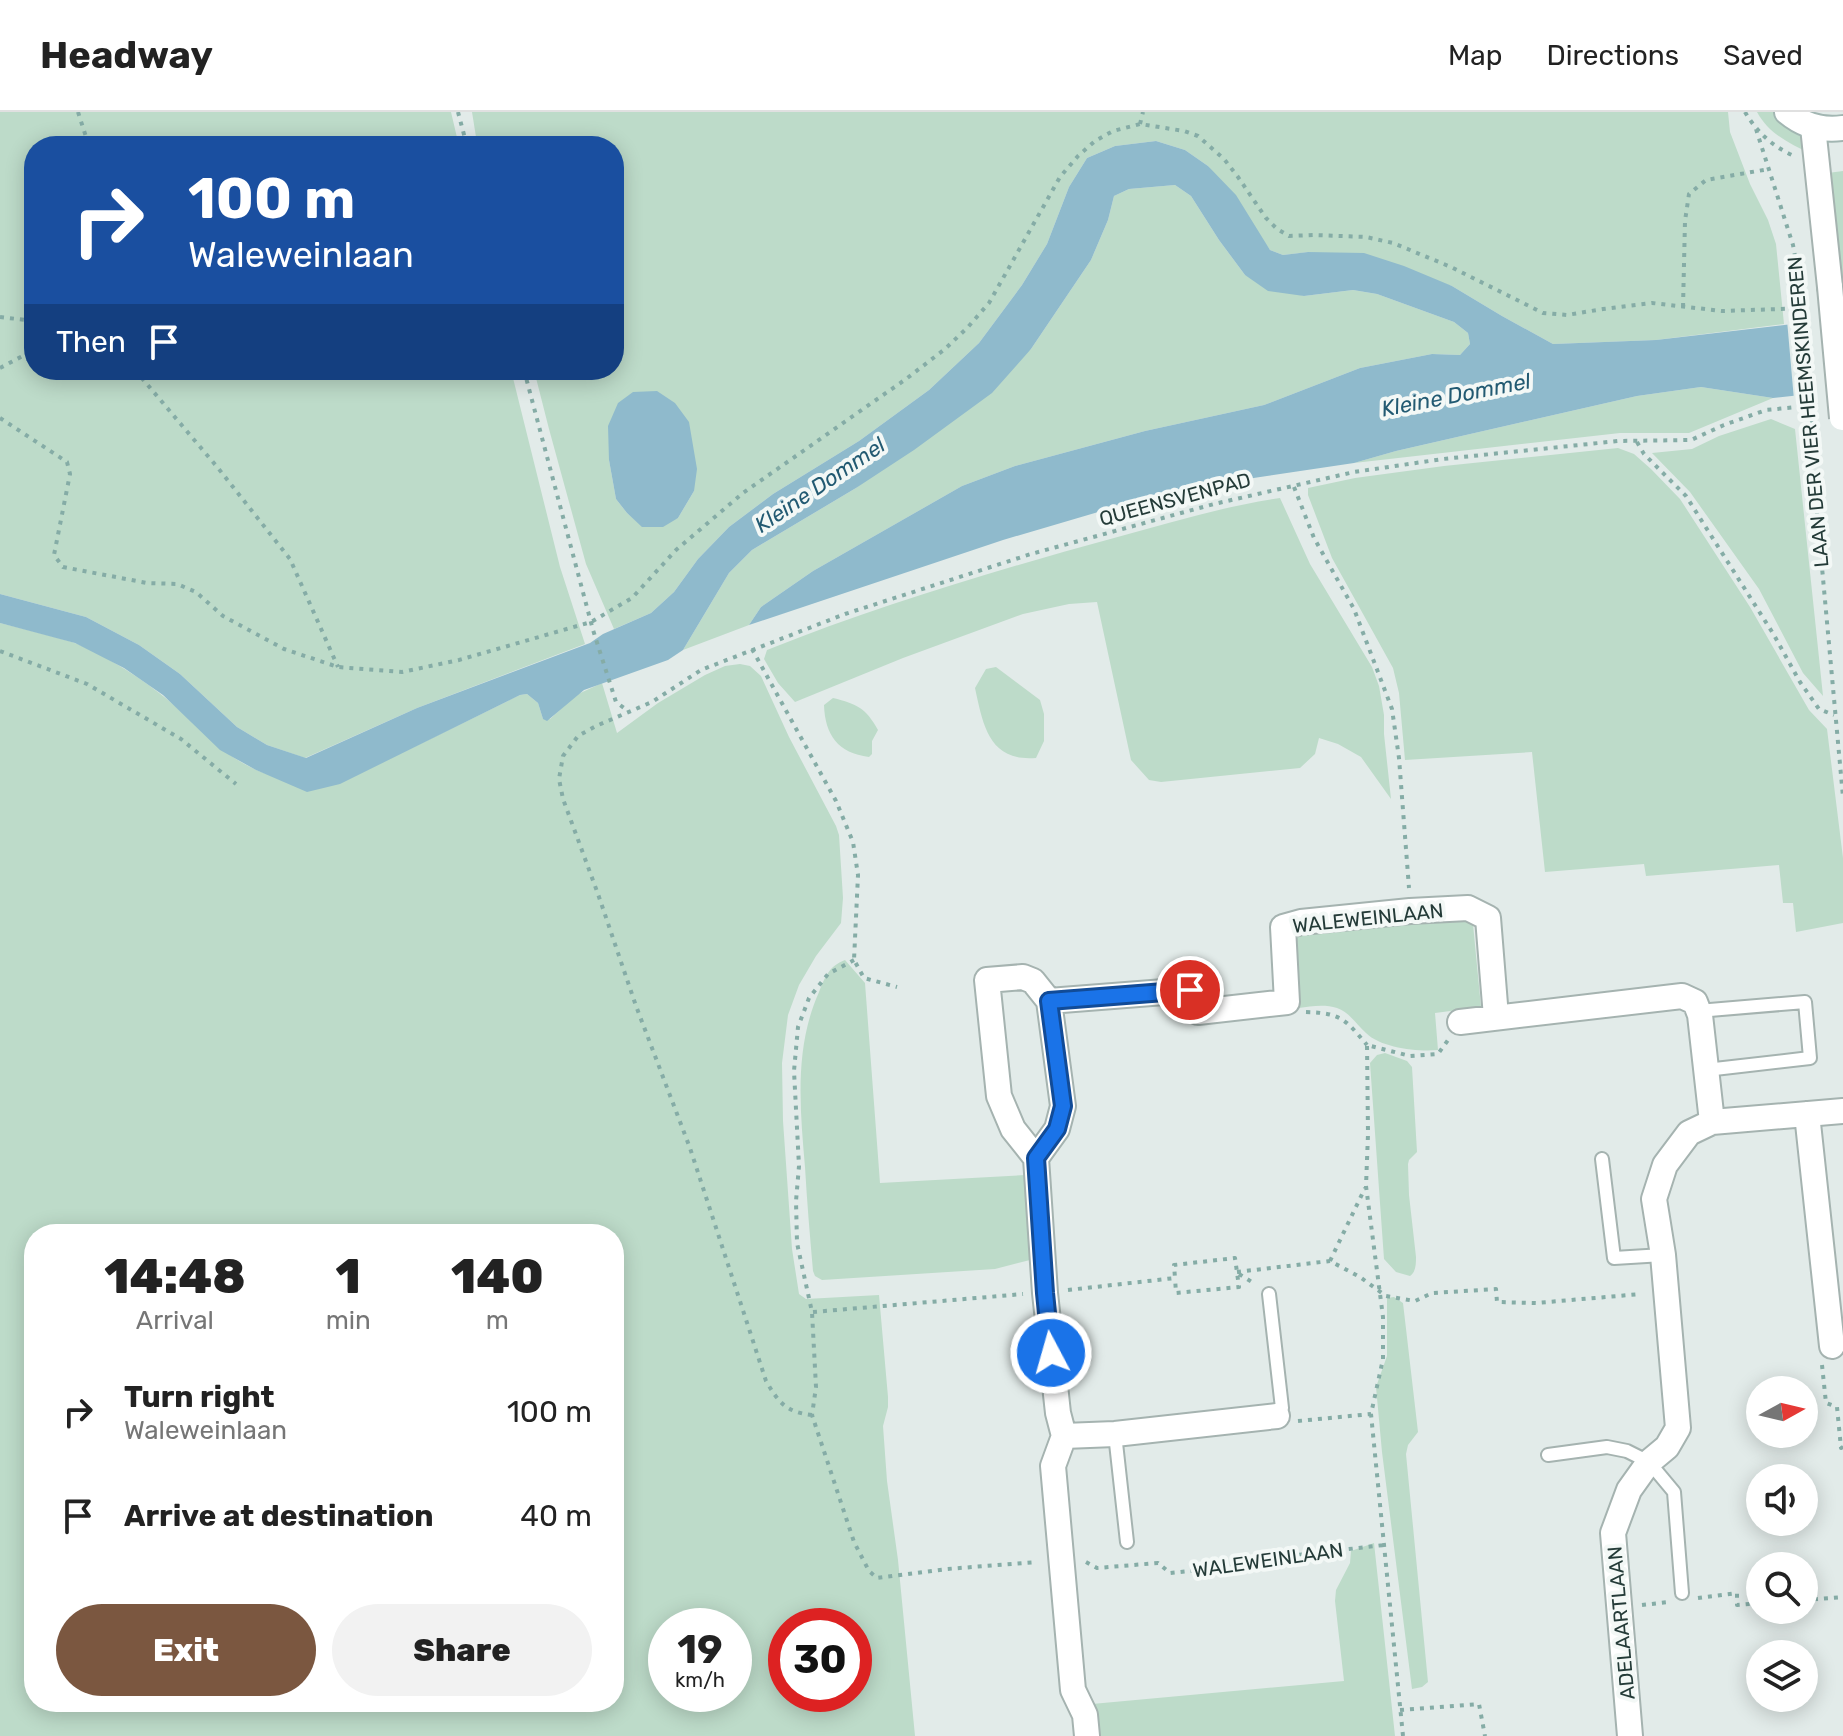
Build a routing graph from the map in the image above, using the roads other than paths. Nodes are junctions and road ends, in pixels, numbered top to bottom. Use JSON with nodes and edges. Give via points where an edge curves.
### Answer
{"nodes":[{"id":1,"x":1787,"y":112,"type":"edge"},
{"id":2,"x":1813,"y":127,"type":"junction"},
{"id":3,"x":1843,"y":128,"type":"edge"},
{"id":4,"x":1837,"y":418,"type":"edge"},
{"id":5,"x":1049,"y":1001,"type":"junction"},
{"id":6,"x":1698,"y":1011,"type":"junction"},
{"id":7,"x":1496,"y":1017,"type":"junction"},
{"id":8,"x":1460,"y":1022,"type":"road end"},
{"id":9,"x":1706,"y":1070,"type":"junction"},
{"id":10,"x":1843,"y":1111,"type":"edge"},
{"id":11,"x":1807,"y":1114,"type":"junction"},
{"id":12,"x":1712,"y":1122,"type":"junction"},
{"id":13,"x":1036,"y":1158,"type":"junction"},
{"id":14,"x":1602,"y":1159,"type":"dead end"},
{"id":15,"x":1663,"y":1255,"type":"junction"},
{"id":16,"x":1269,"y":1294,"type":"dead end"},
{"id":17,"x":1832,"y":1346,"type":"road end"},
{"id":18,"x":1277,"y":1416,"type":"joint"},
{"id":19,"x":1115,"y":1434,"type":"junction"},
{"id":20,"x":1064,"y":1436,"type":"junction"},
{"id":21,"x":1548,"y":1455,"type":"dead end"},
{"id":22,"x":1649,"y":1462,"type":"junction"},
{"id":23,"x":1127,"y":1542,"type":"dead end"},
{"id":24,"x":1682,"y":1593,"type":"dead end"},
{"id":25,"x":1087,"y":1736,"type":"edge"},
{"id":26,"x":1630,"y":1736,"type":"edge"}],
"edges":[{"from":1,"to":2,"type":"street"},
{"from":2,"to":3,"type":"street"},
{"from":2,"to":4,"type":"street","name":"LAAN DER VIER HEEMSKINDEREN","bridge":true},
{"from":5,"to":7,"type":"street","name":"WALEWEINLAAN","via":[[1190,990],[1198,1012],[1287,1002],[1283,927],[1468,908],[1488,918]]},
{"from":5,"to":13,"type":"street","via":[[1063,1106],[1057,1129]]},
{"from":5,"to":13,"type":"street","via":[[1023,977],[987,980],[999,1096],[1013,1129]]},
{"from":6,"to":7,"type":"street","via":[[1695,1002],[1682,996]]},
{"from":6,"to":9,"type":"street"},
{"from":6,"to":9,"type":"lane","via":[[1805,1002],[1810,1058]]},
{"from":7,"to":8,"type":"street"},
{"from":9,"to":12,"type":"street"},
{"from":10,"to":11,"type":"street"},
{"from":11,"to":12,"type":"street"},
{"from":11,"to":17,"type":"street"},
{"from":12,"to":15,"type":"street","name":"ADELAARTLAAN","via":[[1689,1133],[1665,1165],[1654,1199]]},
{"from":13,"to":20,"type":"street","via":[[1045,1293]]},
{"from":14,"to":15,"type":"lane","via":[[1614,1258]]},
{"from":15,"to":22,"type":"street","name":"ADELAARTLAAN","via":[[1678,1428]]},
{"from":16,"to":18,"type":"lane","via":[[1282,1408]]},
{"from":18,"to":19,"type":"street"},
{"from":19,"to":20,"type":"street"},
{"from":19,"to":23,"type":"lane"},
{"from":20,"to":25,"type":"street","via":[[1053,1466],[1073,1690],[1085,1715]]},
{"from":21,"to":22,"type":"lane","via":[[1607,1447]]},
{"from":22,"to":24,"type":"lane","via":[[1674,1492]]},
{"from":22,"to":26,"type":"street","name":"ADELAARTLAAN","via":[[1629,1490],[1613,1533]]}]}
